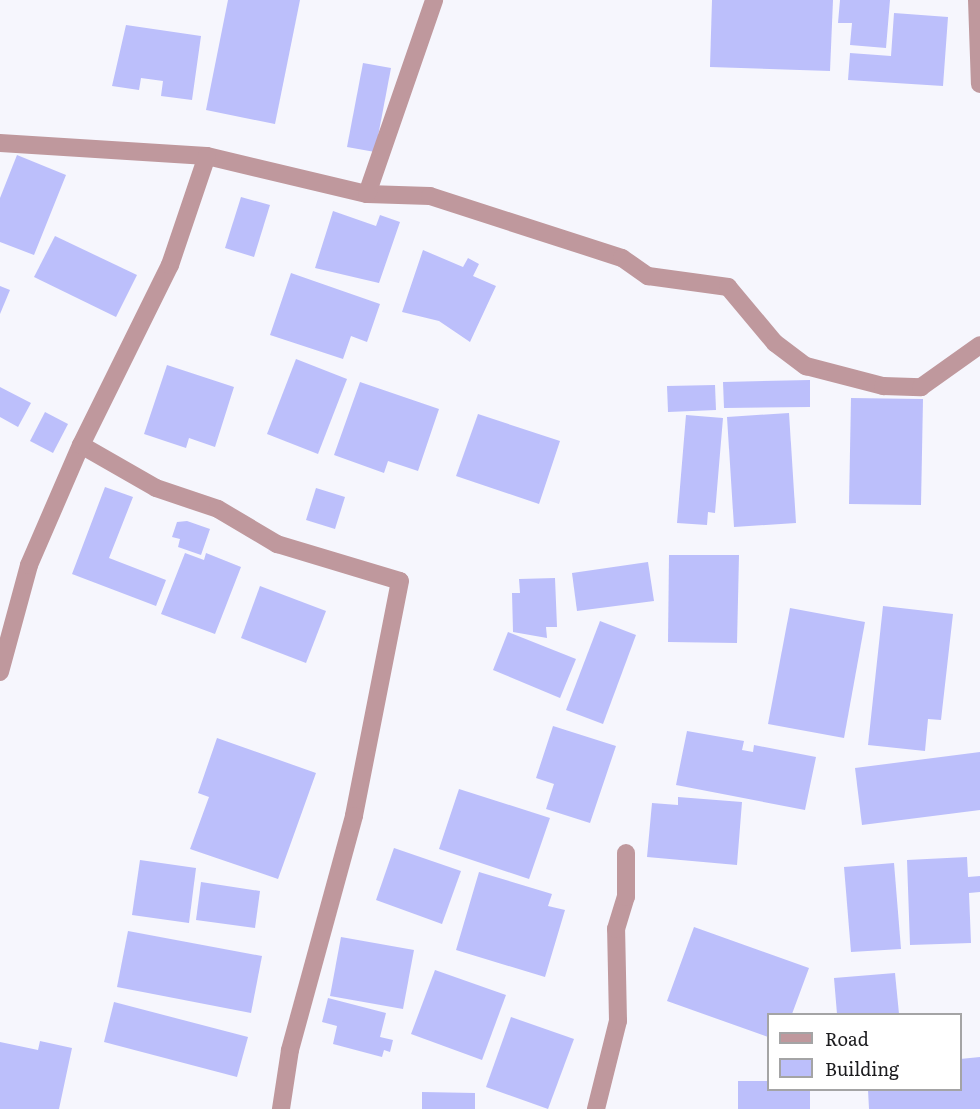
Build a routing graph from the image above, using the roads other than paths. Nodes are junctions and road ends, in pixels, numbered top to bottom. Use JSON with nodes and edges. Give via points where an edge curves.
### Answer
{"nodes":[{"id":1,"x":434,"y":0,"type":"edge"},
{"id":2,"x":977,"y":0,"type":"edge"},
{"id":3,"x":980,"y":84,"type":"edge"},
{"id":4,"x":0,"y":144,"type":"edge"},
{"id":5,"x":207,"y":156,"type":"junction"},
{"id":6,"x":368,"y":194,"type":"junction"},
{"id":7,"x":980,"y":345,"type":"edge"},
{"id":8,"x":81,"y":445,"type":"junction"},
{"id":9,"x":0,"y":672,"type":"edge"},
{"id":10,"x":626,"y":853,"type":"dead end"},
{"id":11,"x":281,"y":1109,"type":"edge"},
{"id":12,"x":596,"y":1109,"type":"edge"}],
"edges":[{"from":1,"to":6,"type":"street"},
{"from":2,"to":3,"type":"street"},
{"from":4,"to":5,"type":"street"},
{"from":5,"to":6,"type":"street"},
{"from":5,"to":8,"type":"street","via":[[170,266]]},
{"from":6,"to":7,"type":"street","via":[[430,196],[622,258],[648,276],[728,287],[775,343],[806,366],[841,377],[921,387]]},
{"from":8,"to":9,"type":"street","via":[[29,565]]},
{"from":8,"to":11,"type":"street","via":[[156,489],[218,509],[277,544],[400,581],[354,816],[290,1050]]},
{"from":10,"to":12,"type":"street","via":[[626,897],[615,929],[618,1021]]}]}
